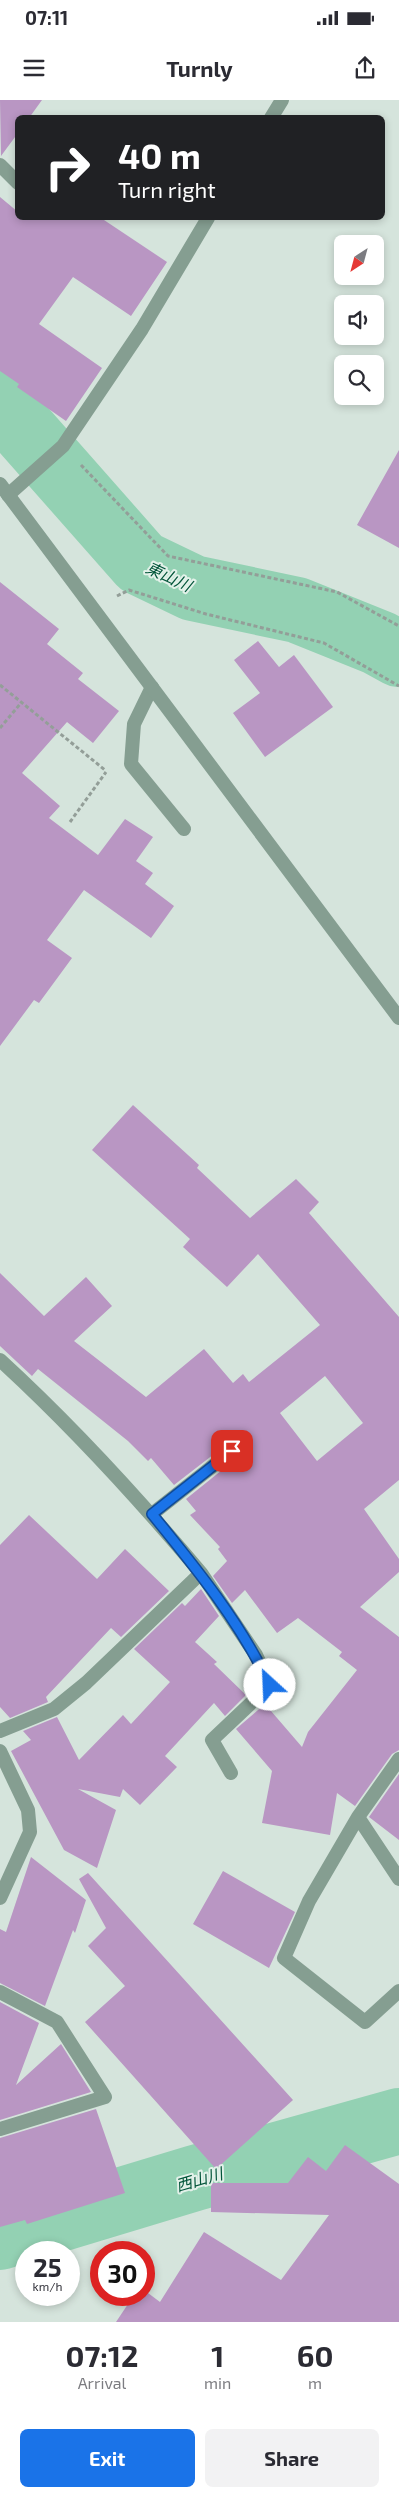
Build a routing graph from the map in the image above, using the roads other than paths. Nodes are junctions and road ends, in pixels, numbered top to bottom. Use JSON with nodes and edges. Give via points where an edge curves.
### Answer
{"nodes":[{"id":1,"x":282,"y":100,"type":"edge"},
{"id":2,"x":273,"y":115,"type":"edge"},
{"id":3,"x":0,"y":166,"type":"edge"},
{"id":4,"x":15,"y":180,"type":"edge"},
{"id":5,"x":207,"y":220,"type":"edge"},
{"id":6,"x":4,"y":489,"type":"edge"},
{"id":7,"x":152,"y":687,"type":"junction"},
{"id":8,"x":184,"y":829,"type":"dead end"},
{"id":9,"x":399,"y":1018,"type":"edge"},
{"id":10,"x":0,"y":1360,"type":"edge"},
{"id":11,"x":232,"y":1451,"type":"dead end"},
{"id":12,"x":152,"y":1514,"type":"junction"},
{"id":13,"x":201,"y":1573,"type":"junction"},
{"id":14,"x":0,"y":1731,"type":"edge"},
{"id":15,"x":0,"y":1751,"type":"edge"},
{"id":16,"x":399,"y":1759,"type":"edge"},
{"id":17,"x":231,"y":1773,"type":"dead end"},
{"id":18,"x":358,"y":1817,"type":"junction"},
{"id":19,"x":399,"y":1879,"type":"edge"},
{"id":20,"x":0,"y":1898,"type":"edge"},
{"id":21,"x":399,"y":1991,"type":"edge"},
{"id":22,"x":0,"y":1992,"type":"edge"},
{"id":23,"x":0,"y":2129,"type":"edge"}],
"edges":[{"from":1,"to":2,"type":"street"},
{"from":3,"to":4,"type":"street"},
{"from":5,"to":6,"type":"street","via":[[142,329],[63,446],[36,472]]},
{"from":6,"to":7,"type":"street"},
{"from":7,"to":8,"type":"street","via":[[134,724],[131,764]]},
{"from":7,"to":9,"type":"street"},
{"from":10,"to":12,"type":"street"},
{"from":11,"to":12,"type":"street"},
{"from":12,"to":13,"type":"street"},
{"from":13,"to":14,"type":"street","via":[[54,1710]]},
{"from":13,"to":17,"type":"street","via":[[256,1655],[270,1685],[212,1740]]},
{"from":15,"to":20,"type":"street","via":[[28,1810],[30,1832]]},
{"from":16,"to":18,"type":"street"},
{"from":18,"to":19,"type":"street"},
{"from":18,"to":21,"type":"street","via":[[310,1901],[284,1958],[365,2022]]},
{"from":22,"to":23,"type":"street","via":[[57,2022],[105,2096]]}]}
